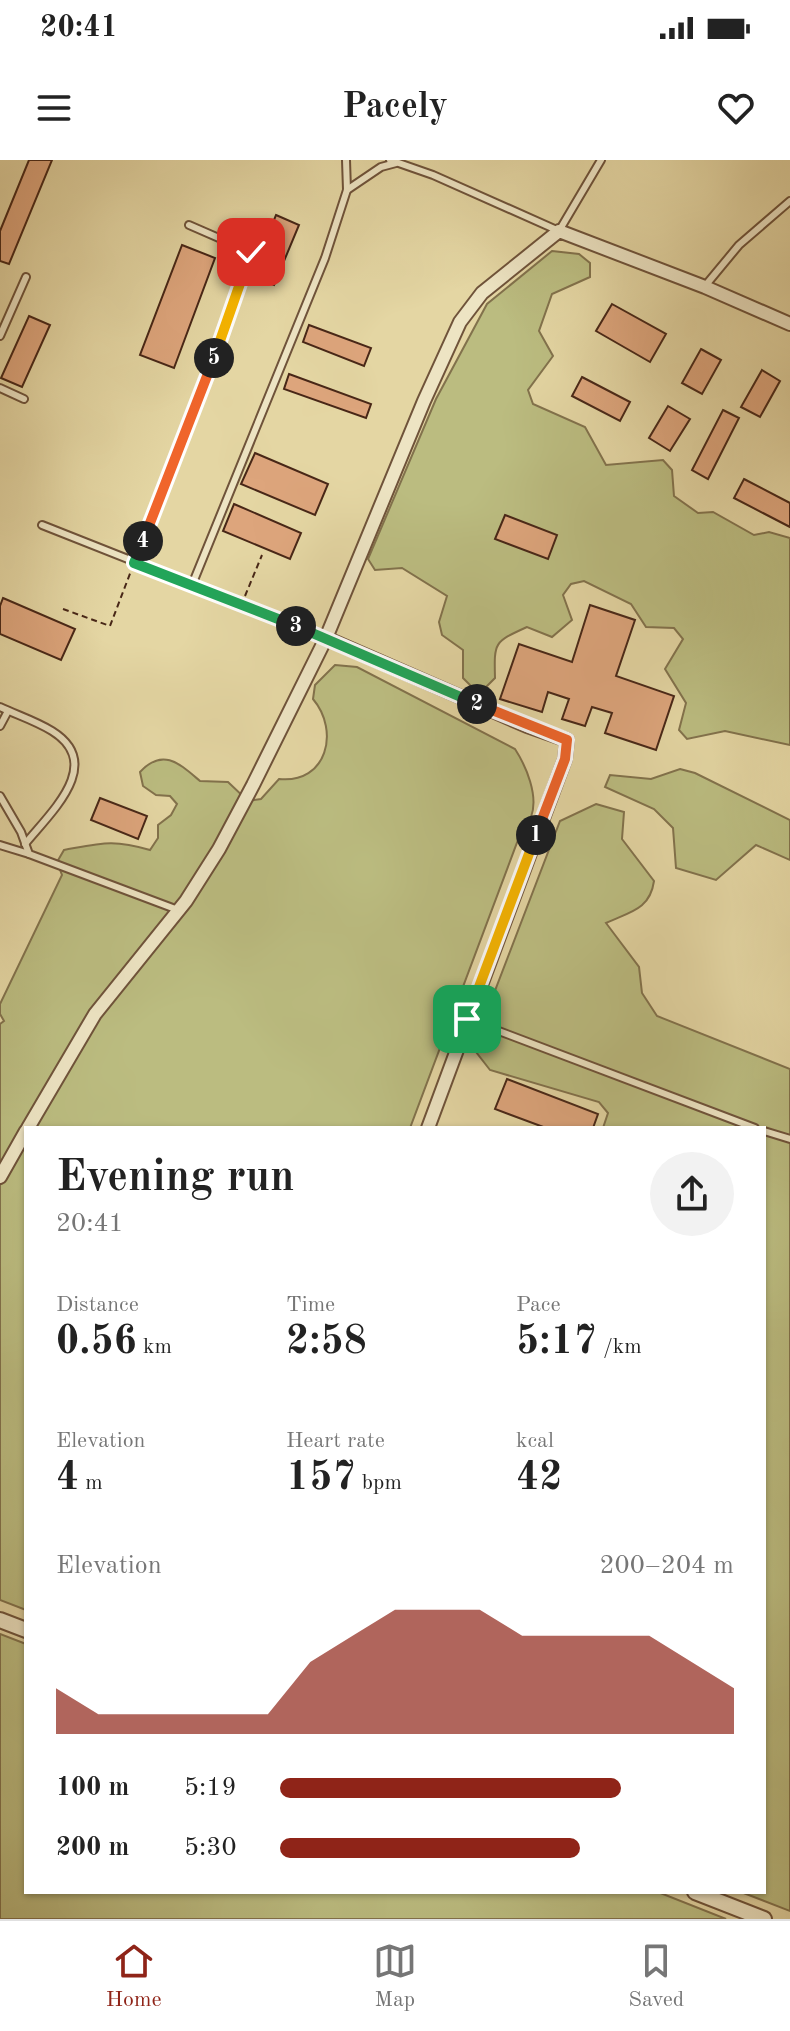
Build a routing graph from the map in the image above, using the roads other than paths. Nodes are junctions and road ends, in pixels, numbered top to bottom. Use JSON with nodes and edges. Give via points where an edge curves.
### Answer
{"nodes":[{"id":1,"x":346,"y":160,"type":"edge"},
{"id":2,"x":601,"y":160,"type":"edge"},
{"id":3,"x":393,"y":161,"type":"edge"},
{"id":4,"x":347,"y":190,"type":"junction"},
{"id":5,"x":790,"y":201,"type":"edge"},
{"id":6,"x":189,"y":225,"type":"dead end"},
{"id":7,"x":559,"y":231,"type":"junction"},
{"id":8,"x":26,"y":277,"type":"dead end"},
{"id":9,"x":705,"y":287,"type":"junction"},
{"id":10,"x":790,"y":324,"type":"edge"},
{"id":11,"x":0,"y":336,"type":"edge"},
{"id":12,"x":0,"y":388,"type":"edge"},
{"id":13,"x":24,"y":399,"type":"dead end"},
{"id":14,"x":42,"y":525,"type":"dead end"},
{"id":15,"x":134,"y":563,"type":"junction"},
{"id":16,"x":192,"y":585,"type":"junction"},
{"id":17,"x":326,"y":638,"type":"junction"},
{"id":18,"x":0,"y":707,"type":"edge"},
{"id":19,"x":8,"y":711,"type":"junction"},
{"id":20,"x":0,"y":726,"type":"edge"},
{"id":21,"x":0,"y":796,"type":"edge"},
{"id":22,"x":25,"y":844,"type":"junction"},
{"id":23,"x":0,"y":845,"type":"edge"},
{"id":24,"x":29,"y":854,"type":"junction"},
{"id":25,"x":178,"y":910,"type":"junction"},
{"id":26,"x":467,"y":1019,"type":"junction"},
{"id":27,"x":29,"y":1126,"type":"edge"},
{"id":28,"x":429,"y":1126,"type":"edge"},
{"id":29,"x":750,"y":1126,"type":"edge"},
{"id":30,"x":766,"y":1132,"type":"edge"},
{"id":31,"x":24,"y":1134,"type":"edge"},
{"id":32,"x":790,"y":1139,"type":"edge"},
{"id":33,"x":0,"y":1177,"type":"edge"},
{"id":34,"x":0,"y":1620,"type":"edge"},
{"id":35,"x":24,"y":1629,"type":"edge"},
{"id":36,"x":700,"y":1894,"type":"edge"},
{"id":37,"x":764,"y":1919,"type":"edge"}],
"edges":[{"from":1,"to":4,"type":"lane"},
{"from":2,"to":7,"type":"lane"},
{"from":3,"to":4,"type":"lane"},
{"from":3,"to":7,"type":"lane"},
{"from":4,"to":16,"type":"lane","via":[[302,318]]},
{"from":5,"to":9,"type":"lane","via":[[739,245]]},
{"from":6,"to":15,"type":"lane","via":[[251,252]]},
{"from":7,"to":9,"type":"street"},
{"from":7,"to":17,"type":"street","via":[[482,293],[460,322]]},
{"from":8,"to":11,"type":"lane"},
{"from":9,"to":10,"type":"street"},
{"from":12,"to":13,"type":"lane"},
{"from":14,"to":15,"type":"lane"},
{"from":15,"to":16,"type":"lane"},
{"from":16,"to":17,"type":"lane"},
{"from":17,"to":25,"type":"street","via":[[219,849]]},
{"from":17,"to":26,"type":"street","via":[[567,740],[565,759]]},
{"from":18,"to":19,"type":"lane"},
{"from":19,"to":20,"type":"lane"},
{"from":19,"to":22,"type":"lane","via":[[52,731],[76,756],[60,802]]},
{"from":21,"to":22,"type":"lane"},
{"from":22,"to":24,"type":"lane"},
{"from":23,"to":24,"type":"lane"},
{"from":24,"to":25,"type":"lane"},
{"from":25,"to":27,"type":"street","via":[[95,1014]]},
{"from":26,"to":28,"type":"street"},
{"from":26,"to":29,"type":"lane"},
{"from":30,"to":32,"type":"lane"},
{"from":31,"to":33,"type":"street"},
{"from":34,"to":35,"type":"street"},
{"from":36,"to":37,"type":"street"}]}
